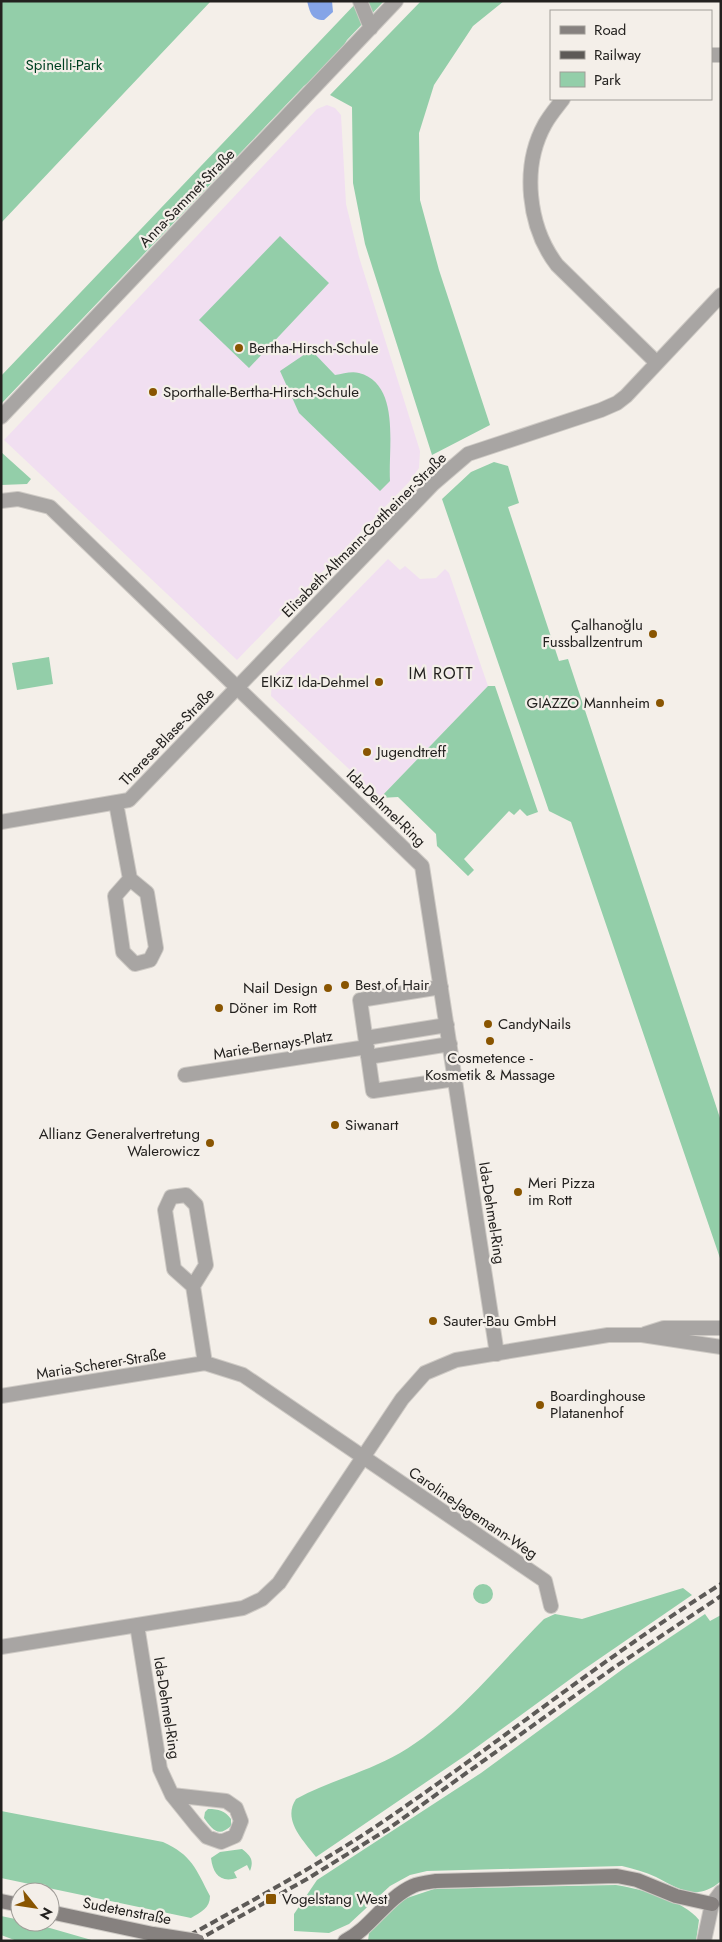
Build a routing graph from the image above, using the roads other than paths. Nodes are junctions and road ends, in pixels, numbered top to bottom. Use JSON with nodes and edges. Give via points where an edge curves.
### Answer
{"nodes":[{"id":1,"x":396,"y":1,"type":"edge"},
{"id":2,"x":362,"y":6,"type":"edge"},
{"id":3,"x":370,"y":28,"type":"junction"},
{"id":4,"x":562,"y":100,"type":"edge"},
{"id":5,"x":721,"y":295,"type":"edge"},
{"id":6,"x":657,"y":363,"type":"junction"},
{"id":7,"x":1,"y":417,"type":"edge"},
{"id":8,"x":1,"y":501,"type":"edge"},
{"id":9,"x":238,"y":688,"type":"junction"},
{"id":10,"x":116,"y":803,"type":"junction"},
{"id":11,"x":1,"y":822,"type":"edge"},
{"id":12,"x":130,"y":879,"type":"junction"},
{"id":13,"x":442,"y":988,"type":"junction"},
{"id":14,"x":447,"y":1025,"type":"junction"},
{"id":15,"x":450,"y":1044,"type":"junction"},
{"id":16,"x":367,"y":1047,"type":"junction"},
{"id":17,"x":185,"y":1075,"type":"dead end"},
{"id":18,"x":455,"y":1079,"type":"junction"},
{"id":19,"x":194,"y":1286,"type":"junction"},
{"id":20,"x":721,"y":1328,"type":"edge"},
{"id":21,"x":642,"y":1335,"type":"junction"},
{"id":22,"x":721,"y":1347,"type":"edge"},
{"id":23,"x":497,"y":1354,"type":"junction"},
{"id":24,"x":205,"y":1364,"type":"junction"},
{"id":25,"x":1,"y":1396,"type":"edge"},
{"id":26,"x":362,"y":1458,"type":"junction"},
{"id":27,"x":551,"y":1606,"type":"dead end"},
{"id":28,"x":137,"y":1625,"type":"junction"},
{"id":29,"x":1,"y":1647,"type":"edge"},
{"id":30,"x":172,"y":1795,"type":"junction"},
{"id":31,"x":721,"y":1892,"type":"edge"},
{"id":32,"x":712,"y":1904,"type":"junction"},
{"id":33,"x":60,"y":1914,"type":"edge"},
{"id":34,"x":197,"y":1941,"type":"edge"},
{"id":35,"x":345,"y":1941,"type":"edge"},
{"id":36,"x":704,"y":1941,"type":"edge"}],
"edges":[{"from":1,"to":3,"type":"street","name":"Anna-Sammet-Straße"},
{"from":2,"to":3,"type":"street"},
{"from":3,"to":7,"type":"street","name":"Anna-Sammet-Straße"},
{"from":4,"to":6,"type":"street","via":[[541,133],[532,165],[530,192],[543,240],[558,265]]},
{"from":5,"to":6,"type":"street","name":"Elisabeth-Altmann-Gottheiner-Straße"},
{"from":6,"to":9,"type":"street","name":"Elisabeth-Altmann-Gottheiner-Straße","via":[[617,403],[468,454],[433,484]]},
{"from":8,"to":9,"type":"street","name":"Ida-Dehmel-Ring","via":[[18,499],[50,507]]},
{"from":9,"to":10,"type":"street","name":"Therese-Blase-Straße","via":[[128,800]]},
{"from":9,"to":13,"type":"street","name":"Ida-Dehmel-Ring","via":[[422,866]]},
{"from":10,"to":11,"type":"street","name":"Therese-Blase-Straße"},
{"from":10,"to":12,"type":"street","name":"Therese-Blase-Straße"},
{"from":12,"to":12,"type":"street","via":[[115,896],[123,952],[135,964],[150,960],[156,948],[147,893]]},
{"from":13,"to":14,"type":"street","name":"Ida-Dehmel-Ring"},
{"from":13,"to":16,"type":"street","via":[[360,1000]]},
{"from":14,"to":15,"type":"street","name":"Ida-Dehmel-Ring"},
{"from":14,"to":16,"type":"street","name":"Marie-Bernays-Platz"},
{"from":15,"to":16,"type":"street","name":"Marie-Bernays-Platz"},
{"from":15,"to":18,"type":"street","name":"Ida-Dehmel-Ring"},
{"from":16,"to":17,"type":"street","name":"Marie-Bernays-Platz"},
{"from":16,"to":18,"type":"street","via":[[374,1092]]},
{"from":18,"to":23,"type":"street","name":"Ida-Dehmel-Ring"},
{"from":19,"to":19,"type":"street","via":[[206,1265],[196,1205],[186,1195],[171,1197],[165,1210],[174,1269]]},
{"from":19,"to":24,"type":"street"},
{"from":20,"to":21,"type":"street","via":[[664,1328]]},
{"from":21,"to":22,"type":"street"},
{"from":21,"to":23,"type":"street","via":[[608,1335]]},
{"from":23,"to":26,"type":"street","via":[[456,1360],[425,1372],[402,1399]]},
{"from":24,"to":25,"type":"street","name":"Maria-Scherer-Straße"},
{"from":24,"to":26,"type":"street","name":"Maria-Scherer-Straße","via":[[242,1375]]},
{"from":26,"to":27,"type":"street","name":"Caroline-Jagemann-Weg","via":[[546,1581]]},
{"from":26,"to":28,"type":"street","via":[[279,1582],[262,1599],[243,1608]]},
{"from":28,"to":29,"type":"street"},
{"from":28,"to":30,"type":"street","name":"Ida-Dehmel-Ring","via":[[160,1770]]},
{"from":30,"to":30,"type":"street","name":"Ida-Dehmel-Ring","via":[[207,1838],[221,1842],[235,1836],[241,1821],[236,1808],[226,1801]]},
{"from":31,"to":32,"type":"street"},
{"from":32,"to":35,"type":"main road","via":[[676,1896],[637,1880],[617,1876],[436,1881],[413,1885]]},
{"from":32,"to":36,"type":"street"},
{"from":33,"to":34,"type":"main road","name":"Sudetenstraße","bridge":true}]}
